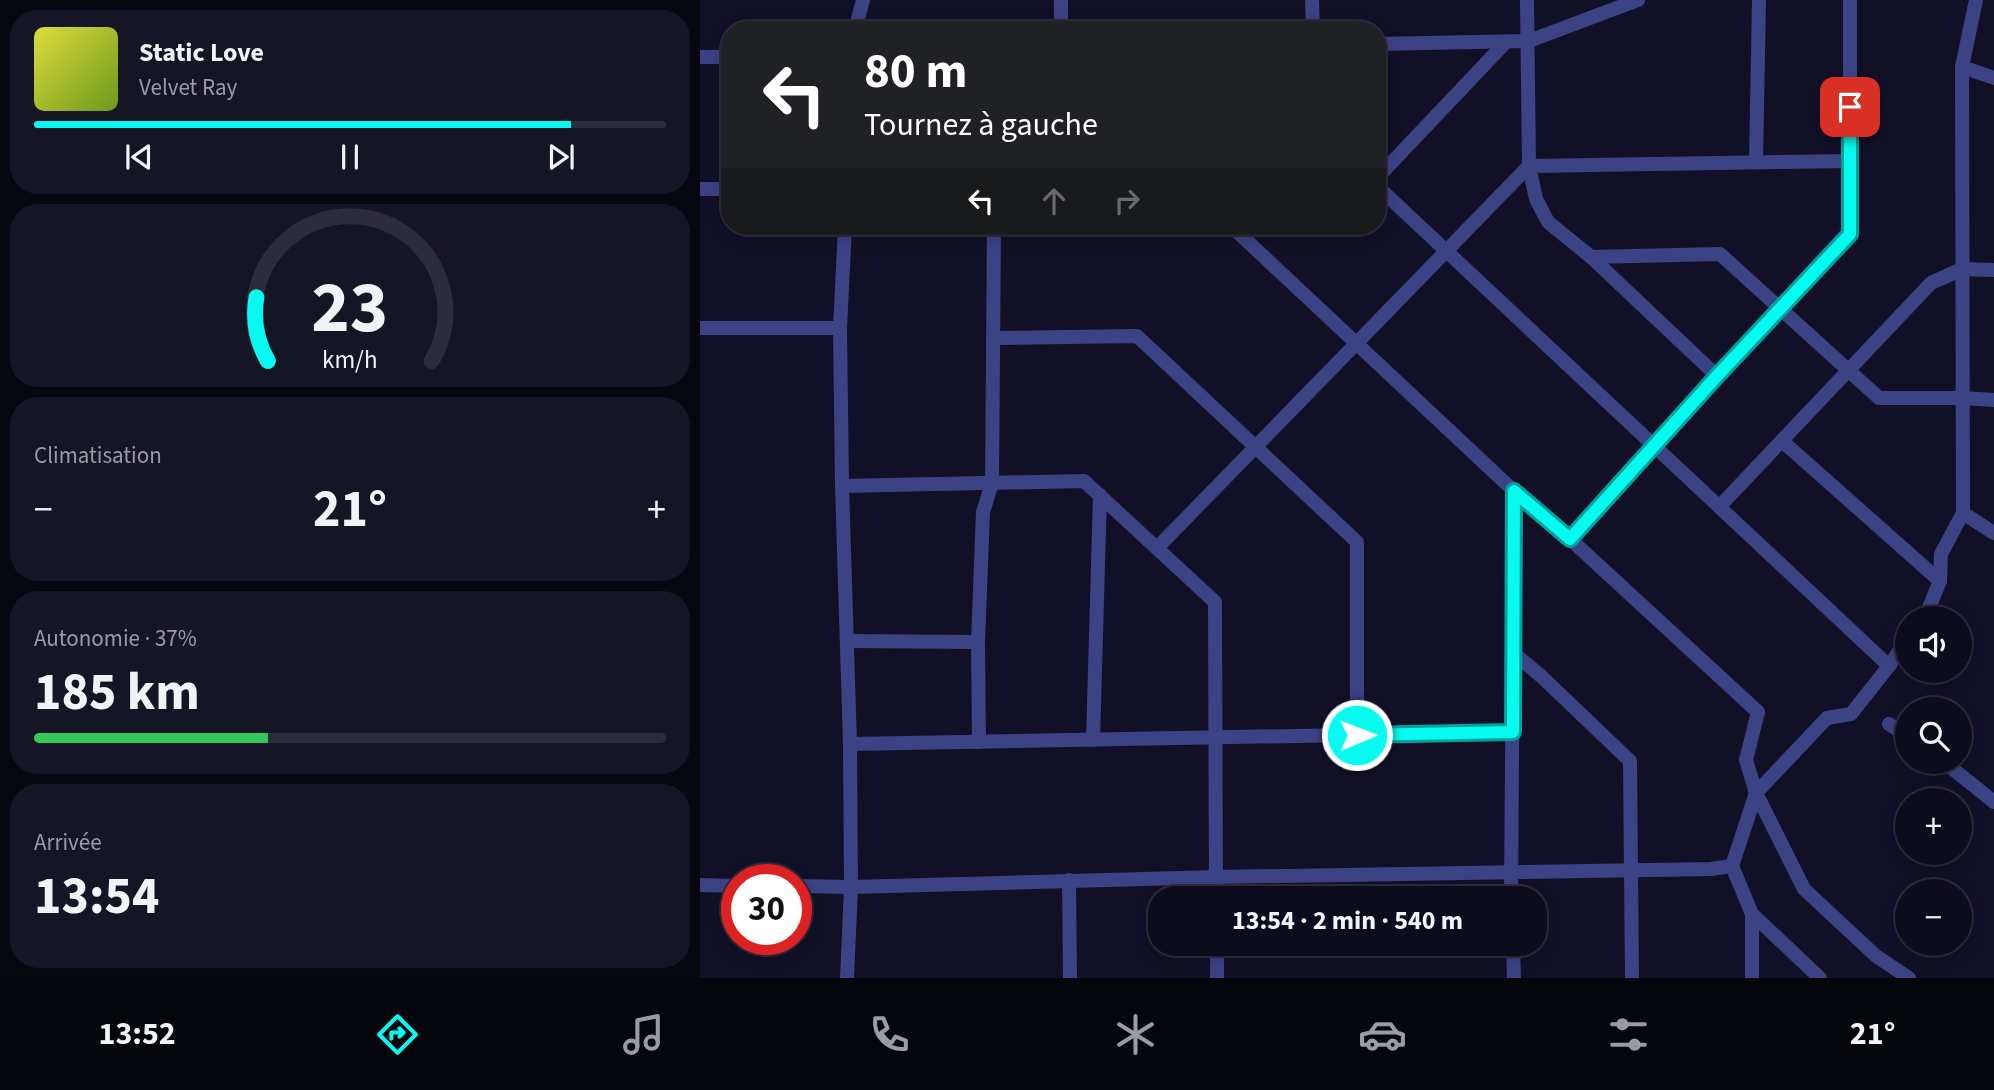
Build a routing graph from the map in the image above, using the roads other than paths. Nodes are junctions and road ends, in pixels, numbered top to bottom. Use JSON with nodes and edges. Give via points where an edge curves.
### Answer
{"nodes":[{"id":1,"x":863,"y":0,"type":"edge"},
{"id":2,"x":1061,"y":0,"type":"edge"},
{"id":3,"x":1312,"y":0,"type":"edge"},
{"id":4,"x":1528,"y":0,"type":"edge"},
{"id":5,"x":1638,"y":0,"type":"edge"},
{"id":6,"x":1759,"y":0,"type":"edge"},
{"id":7,"x":1850,"y":0,"type":"edge"},
{"id":8,"x":1976,"y":0,"type":"edge"},
{"id":9,"x":858,"y":21,"type":"edge"},
{"id":10,"x":1061,"y":21,"type":"edge"},
{"id":11,"x":1313,"y":21,"type":"edge"},
{"id":12,"x":1529,"y":41,"type":"junction"},
{"id":13,"x":1506,"y":42,"type":"junction"},
{"id":14,"x":1386,"y":44,"type":"edge"},
{"id":15,"x":700,"y":57,"type":"edge"},
{"id":16,"x":721,"y":57,"type":"edge"},
{"id":17,"x":1962,"y":66,"type":"junction"},
{"id":18,"x":1994,"y":78,"type":"edge"},
{"id":19,"x":1850,"y":161,"type":"junction"},
{"id":20,"x":1756,"y":162,"type":"junction"},
{"id":21,"x":1529,"y":166,"type":"junction"},
{"id":22,"x":1386,"y":169,"type":"edge"},
{"id":23,"x":700,"y":189,"type":"edge"},
{"id":24,"x":721,"y":189,"type":"edge"},
{"id":25,"x":1386,"y":194,"type":"edge"},
{"id":26,"x":845,"y":235,"type":"edge"},
{"id":27,"x":994,"y":235,"type":"edge"},
{"id":28,"x":1241,"y":235,"type":"edge"},
{"id":29,"x":1446,"y":251,"type":"junction"},
{"id":30,"x":1591,"y":257,"type":"junction"},
{"id":31,"x":1962,"y":269,"type":"junction"},
{"id":32,"x":1994,"y":270,"type":"edge"},
{"id":33,"x":1781,"y":308,"type":"junction"},
{"id":34,"x":700,"y":328,"type":"edge"},
{"id":35,"x":840,"y":328,"type":"junction"},
{"id":36,"x":993,"y":338,"type":"junction"},
{"id":37,"x":1356,"y":343,"type":"junction"},
{"id":38,"x":1848,"y":371,"type":"junction"},
{"id":39,"x":1717,"y":376,"type":"junction"},
{"id":40,"x":1962,"y":398,"type":"junction"},
{"id":41,"x":1994,"y":400,"type":"edge"},
{"id":42,"x":1782,"y":441,"type":"junction"},
{"id":43,"x":1255,"y":447,"type":"junction"},
{"id":44,"x":1653,"y":447,"type":"junction"},
{"id":45,"x":992,"y":483,"type":"junction"},
{"id":46,"x":842,"y":486,"type":"junction"},
{"id":47,"x":1514,"y":491,"type":"junction"},
{"id":48,"x":1100,"y":495,"type":"junction"},
{"id":49,"x":1719,"y":507,"type":"junction"},
{"id":50,"x":1963,"y":513,"type":"junction"},
{"id":51,"x":1994,"y":533,"type":"edge"},
{"id":52,"x":1570,"y":539,"type":"junction"},
{"id":53,"x":1157,"y":548,"type":"junction"},
{"id":54,"x":1940,"y":582,"type":"junction"},
{"id":55,"x":1930,"y":606,"type":"edge"},
{"id":56,"x":847,"y":641,"type":"junction"},
{"id":57,"x":978,"y":642,"type":"junction"},
{"id":58,"x":1512,"y":652,"type":"junction"},
{"id":59,"x":1895,"y":657,"type":"edge"},
{"id":60,"x":1889,"y":666,"type":"junction"},
{"id":61,"x":1889,"y":724,"type":"dead end"},
{"id":62,"x":1895,"y":728,"type":"edge"},
{"id":63,"x":1513,"y":732,"type":"junction"},
{"id":64,"x":1357,"y":735,"type":"junction"},
{"id":65,"x":1217,"y":738,"type":"junction"},
{"id":66,"x":1093,"y":740,"type":"junction"},
{"id":67,"x":979,"y":742,"type":"junction"},
{"id":68,"x":850,"y":744,"type":"junction"},
{"id":69,"x":1959,"y":774,"type":"edge"},
{"id":70,"x":1756,"y":793,"type":"junction"},
{"id":71,"x":1994,"y":803,"type":"edge"},
{"id":72,"x":1732,"y":866,"type":"junction"},
{"id":73,"x":1630,"y":870,"type":"junction"},
{"id":74,"x":1511,"y":872,"type":"junction"},
{"id":75,"x":1216,"y":877,"type":"junction"},
{"id":76,"x":1069,"y":880,"type":"junction"},
{"id":77,"x":700,"y":885,"type":"edge"},
{"id":78,"x":721,"y":886,"type":"edge"},
{"id":79,"x":812,"y":886,"type":"edge"},
{"id":80,"x":1216,"y":886,"type":"edge"},
{"id":81,"x":1511,"y":886,"type":"edge"},
{"id":82,"x":851,"y":887,"type":"junction"},
{"id":83,"x":1752,"y":914,"type":"junction"},
{"id":84,"x":1217,"y":956,"type":"edge"},
{"id":85,"x":1513,"y":956,"type":"edge"},
{"id":86,"x":847,"y":978,"type":"edge"},
{"id":87,"x":1070,"y":978,"type":"edge"},
{"id":88,"x":1217,"y":978,"type":"edge"},
{"id":89,"x":1514,"y":978,"type":"edge"},
{"id":90,"x":1632,"y":978,"type":"edge"},
{"id":91,"x":1752,"y":978,"type":"edge"},
{"id":92,"x":1820,"y":978,"type":"edge"},
{"id":93,"x":1909,"y":978,"type":"edge"}],
"edges":[{"from":1,"to":9,"type":"street"},
{"from":2,"to":10,"type":"street"},
{"from":3,"to":11,"type":"street"},
{"from":4,"to":12,"type":"street"},
{"from":5,"to":12,"type":"street"},
{"from":6,"to":20,"type":"street"},
{"from":7,"to":19,"type":"street"},
{"from":8,"to":17,"type":"street"},
{"from":12,"to":13,"type":"street"},
{"from":12,"to":21,"type":"street"},
{"from":13,"to":14,"type":"street"},
{"from":13,"to":22,"type":"street"},
{"from":15,"to":16,"type":"street"},
{"from":17,"to":18,"type":"street"},
{"from":17,"to":31,"type":"street"},
{"from":19,"to":20,"type":"street"},
{"from":19,"to":33,"type":"street","via":[[1850,234]]},
{"from":20,"to":21,"type":"street"},
{"from":21,"to":29,"type":"street"},
{"from":21,"to":30,"type":"street","via":[[1536,199],[1548,222]]},
{"from":23,"to":24,"type":"street"},
{"from":25,"to":29,"type":"street"},
{"from":26,"to":35,"type":"street"},
{"from":27,"to":36,"type":"street"},
{"from":28,"to":37,"type":"street"},
{"from":29,"to":37,"type":"street"},
{"from":29,"to":44,"type":"street"},
{"from":30,"to":33,"type":"street","via":[[1720,254]]},
{"from":30,"to":39,"type":"street"},
{"from":31,"to":32,"type":"street"},
{"from":31,"to":38,"type":"street","via":[[1931,283]]},
{"from":31,"to":40,"type":"street"},
{"from":33,"to":38,"type":"street"},
{"from":33,"to":39,"type":"street"},
{"from":34,"to":35,"type":"street"},
{"from":35,"to":46,"type":"street"},
{"from":36,"to":43,"type":"street","via":[[1137,336]]},
{"from":36,"to":45,"type":"street"},
{"from":37,"to":43,"type":"street"},
{"from":37,"to":47,"type":"street"},
{"from":38,"to":40,"type":"street","via":[[1879,398]]},
{"from":38,"to":42,"type":"street"},
{"from":39,"to":44,"type":"street"},
{"from":40,"to":41,"type":"street"},
{"from":40,"to":50,"type":"street"},
{"from":42,"to":49,"type":"street"},
{"from":42,"to":54,"type":"street"},
{"from":43,"to":53,"type":"street"},
{"from":43,"to":64,"type":"street","via":[[1357,542]]},
{"from":44,"to":49,"type":"street"},
{"from":44,"to":52,"type":"street"},
{"from":45,"to":46,"type":"street"},
{"from":45,"to":48,"type":"street","via":[[1084,481]]},
{"from":45,"to":57,"type":"street","via":[[982,512]]},
{"from":46,"to":56,"type":"street"},
{"from":47,"to":52,"type":"street"},
{"from":47,"to":58,"type":"street"},
{"from":48,"to":53,"type":"street"},
{"from":48,"to":66,"type":"street"},
{"from":49,"to":60,"type":"street"},
{"from":50,"to":51,"type":"street"},
{"from":50,"to":54,"type":"street","via":[[1941,554]]},
{"from":52,"to":70,"type":"street","via":[[1758,712],[1746,760]]},
{"from":53,"to":65,"type":"street","via":[[1215,602]]},
{"from":54,"to":55,"type":"street"},
{"from":56,"to":57,"type":"street"},
{"from":56,"to":68,"type":"street"},
{"from":57,"to":67,"type":"street"},
{"from":58,"to":63,"type":"street"},
{"from":58,"to":73,"type":"street","via":[[1630,761]]},
{"from":59,"to":60,"type":"street"},
{"from":60,"to":70,"type":"street","via":[[1851,714],[1827,718]]},
{"from":61,"to":62,"type":"street"},
{"from":63,"to":64,"type":"street"},
{"from":63,"to":74,"type":"street"},
{"from":64,"to":65,"type":"street"},
{"from":65,"to":66,"type":"street"},
{"from":65,"to":75,"type":"street"},
{"from":66,"to":67,"type":"street"},
{"from":67,"to":68,"type":"street"},
{"from":68,"to":82,"type":"street"},
{"from":69,"to":71,"type":"street"},
{"from":70,"to":72,"type":"street"},
{"from":70,"to":93,"type":"street","via":[[1804,889],[1876,956]]},
{"from":72,"to":73,"type":"street"},
{"from":72,"to":83,"type":"street"},
{"from":73,"to":74,"type":"street"},
{"from":73,"to":90,"type":"street"},
{"from":74,"to":75,"type":"street"},
{"from":74,"to":81,"type":"street"},
{"from":75,"to":76,"type":"street"},
{"from":75,"to":80,"type":"street"},
{"from":76,"to":82,"type":"street"},
{"from":76,"to":87,"type":"street"},
{"from":77,"to":78,"type":"street"},
{"from":79,"to":82,"type":"street"},
{"from":82,"to":86,"type":"street"},
{"from":83,"to":91,"type":"street"},
{"from":83,"to":92,"type":"street"},
{"from":84,"to":88,"type":"street"},
{"from":85,"to":89,"type":"street"}]}
